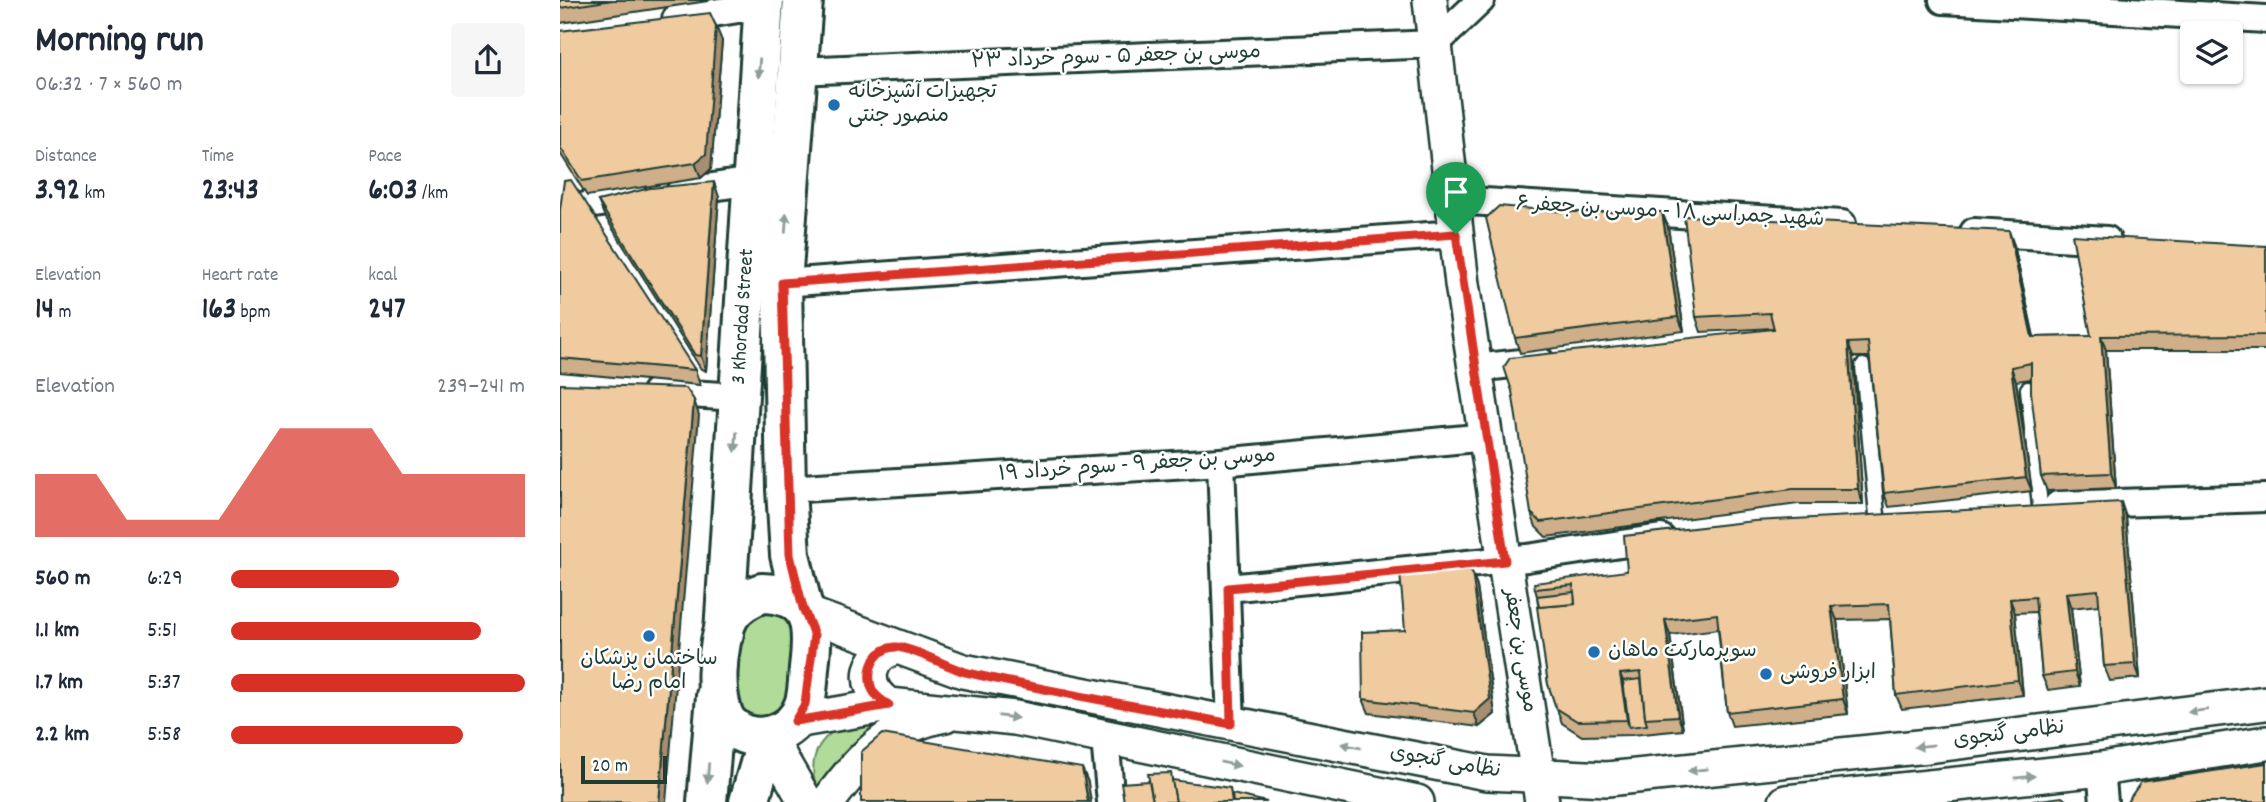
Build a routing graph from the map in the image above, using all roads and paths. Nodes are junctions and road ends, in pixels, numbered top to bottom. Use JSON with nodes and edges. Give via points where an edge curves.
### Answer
{"nodes":[{"id":1,"x":803,"y":0,"type":"edge"},
{"id":2,"x":1430,"y":0,"type":"edge"},
{"id":3,"x":1481,"y":0,"type":"edge"},
{"id":4,"x":1943,"y":0,"type":"edge"},
{"id":5,"x":764,"y":3,"type":"edge"},
{"id":6,"x":2266,"y":19,"type":"edge"},
{"id":7,"x":655,"y":22,"type":"edge"},
{"id":8,"x":1435,"y":44,"type":"junction"},
{"id":9,"x":797,"y":71,"type":"junction"},
{"id":10,"x":751,"y":181,"type":"junction"},
{"id":11,"x":1452,"y":200,"type":"junction"},
{"id":12,"x":589,"y":205,"type":"edge"},
{"id":13,"x":1862,"y":225,"type":"edge"},
{"id":14,"x":1946,"y":230,"type":"edge"},
{"id":15,"x":1456,"y":234,"type":"junction"},
{"id":16,"x":2127,"y":241,"type":"edge"},
{"id":17,"x":782,"y":283,"type":"junction"},
{"id":18,"x":1564,"y":358,"type":"edge"},
{"id":19,"x":1863,"y":366,"type":"dead end"},
{"id":20,"x":1475,"y":368,"type":"junction"},
{"id":21,"x":2028,"y":388,"type":"edge"},
{"id":22,"x":629,"y":391,"type":"edge"},
{"id":23,"x":740,"y":397,"type":"junction"},
{"id":24,"x":1487,"y":438,"type":"junction"},
{"id":25,"x":1221,"y":462,"type":"junction"},
{"id":26,"x":786,"y":489,"type":"junction"},
{"id":27,"x":2266,"y":498,"type":"edge"},
{"id":28,"x":2040,"y":506,"type":"junction"},
{"id":29,"x":2013,"y":508,"type":"edge"},
{"id":30,"x":1904,"y":514,"type":"edge"},
{"id":31,"x":1877,"y":516,"type":"junction"},
{"id":32,"x":1851,"y":518,"type":"edge"},
{"id":33,"x":1692,"y":535,"type":"edge"},
{"id":34,"x":1505,"y":561,"type":"junction"},
{"id":35,"x":1228,"y":588,"type":"junction"},
{"id":36,"x":805,"y":610,"type":"junction"},
{"id":37,"x":724,"y":633,"type":"junction"},
{"id":38,"x":896,"y":647,"type":"junction"},
{"id":39,"x":716,"y":696,"type":"junction"},
{"id":40,"x":2266,"y":703,"type":"edge"},
{"id":41,"x":889,"y":705,"type":"junction"},
{"id":42,"x":962,"y":712,"type":"junction"},
{"id":43,"x":1231,"y":724,"type":"junction"},
{"id":44,"x":781,"y":729,"type":"junction"},
{"id":45,"x":1105,"y":739,"type":"junction"},
{"id":46,"x":2266,"y":743,"type":"edge"},
{"id":47,"x":2101,"y":769,"type":"junction"},
{"id":48,"x":1540,"y":789,"type":"edge"},
{"id":49,"x":1913,"y":796,"type":"edge"},
{"id":50,"x":707,"y":802,"type":"edge"},
{"id":51,"x":749,"y":802,"type":"edge"},
{"id":52,"x":758,"y":802,"type":"edge"},
{"id":53,"x":791,"y":802,"type":"edge"},
{"id":54,"x":806,"y":802,"type":"edge"},
{"id":55,"x":828,"y":802,"type":"edge"},
{"id":56,"x":1111,"y":802,"type":"edge"},
{"id":57,"x":1417,"y":802,"type":"edge"},
{"id":58,"x":1786,"y":802,"type":"edge"},
{"id":59,"x":2104,"y":802,"type":"edge"}],
"edges":[{"from":1,"to":9,"type":"main road","name":"3 Khordad Street"},
{"from":2,"to":8,"type":"street","name":"موسی بن جعفر"},
{"from":3,"to":8,"type":"street"},
{"from":4,"to":6,"type":"street"},
{"from":5,"to":7,"type":"street"},
{"from":5,"to":10,"type":"main road","name":"3 Khordad Street","one_way":true},
{"from":8,"to":9,"type":"street","name":"موسی بن جعفر ۵ - سوم خرداد ۲۳"},
{"from":8,"to":11,"type":"street","name":"موسی بن جعفر"},
{"from":17,"to":9,"type":"main road","name":"3 Khordad Street","one_way":true},
{"from":10,"to":12,"type":"street"},
{"from":10,"to":23,"type":"main road","name":"3 Khordad Street"},
{"from":11,"to":13,"type":"street","name":"شهید جمراسی ۱۸ - موسی بن جعفر ۶"},
{"from":11,"to":15,"type":"street","name":"موسی بن جعفر"},
{"from":14,"to":16,"type":"street"},
{"from":15,"to":17,"type":"street"},
{"from":15,"to":20,"type":"street","name":"موسی بن جعفر"},
{"from":17,"to":26,"type":"main road","name":"3 Khordad Street"},
{"from":18,"to":20,"type":"street"},
{"from":19,"to":31,"type":"lane"},
{"from":20,"to":24,"type":"street","name":"موسی بن جعفر"},
{"from":21,"to":28,"type":"lane"},
{"from":22,"to":23,"type":"street"},
{"from":23,"to":37,"type":"main road","name":"3 Khordad Street","one_way":true},
{"from":24,"to":25,"type":"street","name":"موسی بن جعفر ۹ - سوم خرداد ۱۹"},
{"from":24,"to":34,"type":"street","name":"موسی بن جعفر"},
{"from":25,"to":26,"type":"street","name":"موسی بن جعفر ۹ - سوم خرداد ۱۹"},
{"from":25,"to":35,"type":"street"},
{"from":26,"to":36,"type":"main road","name":"3 Khordad Street","via":[[790,555]]},
{"from":27,"to":28,"type":"street"},
{"from":28,"to":29,"type":"street"},
{"from":30,"to":31,"type":"street"},
{"from":31,"to":32,"type":"street"},
{"from":33,"to":34,"type":"street"},
{"from":34,"to":35,"type":"street"},
{"from":34,"to":48,"type":"street","name":"موسی بن جعفر"},
{"from":35,"to":43,"type":"street"},
{"from":36,"to":37,"type":"main road","via":[[791,599],[762,593],[736,607]]},
{"from":36,"to":38,"type":"street","name":"نظامی گنجوی"},
{"from":36,"to":44,"type":"main road","via":[[814,635],[805,704]]},
{"from":37,"to":39,"type":"main road"},
{"from":38,"to":41,"type":"street","via":[[873,660],[869,673],[870,687]]},
{"from":38,"to":43,"type":"street","name":"نظامی گنجوی","via":[[963,671]]},
{"from":39,"to":44,"type":"main road","via":[[722,716],[745,735]]},
{"from":39,"to":50,"type":"main road","one_way":true},
{"from":40,"to":48,"type":"street","name":"نظامی گنجوی","one_way":true},
{"from":41,"to":42,"type":"street","name":"نظامی گنجوی"},
{"from":41,"to":44,"type":"street","name":"نظامی گنجوی"},
{"from":42,"to":45,"type":"street","name":"نظامی گنجوی","one_way":true,"via":[[1015,718]]},
{"from":42,"to":55,"type":"street","via":[[919,720],[880,741]]},
{"from":48,"to":43,"type":"street","name":"نظامی گنجوی","one_way":true,"via":[[1487,773]]},
{"from":44,"to":51,"type":"main road"},
{"from":44,"to":54,"type":"street"},
{"from":45,"to":56,"type":"street"},
{"from":45,"to":57,"type":"street","name":"نظامی گنجوی","one_way":true},
{"from":46,"to":47,"type":"street","name":"نظامی گنجوی"},
{"from":49,"to":47,"type":"street","name":"نظامی گنجوی","one_way":true},
{"from":47,"to":59,"type":"street"},
{"from":49,"to":58,"type":"street","name":"نظامی گنجوی"},
{"from":52,"to":53,"type":"street","via":[[783,797]]}]}
